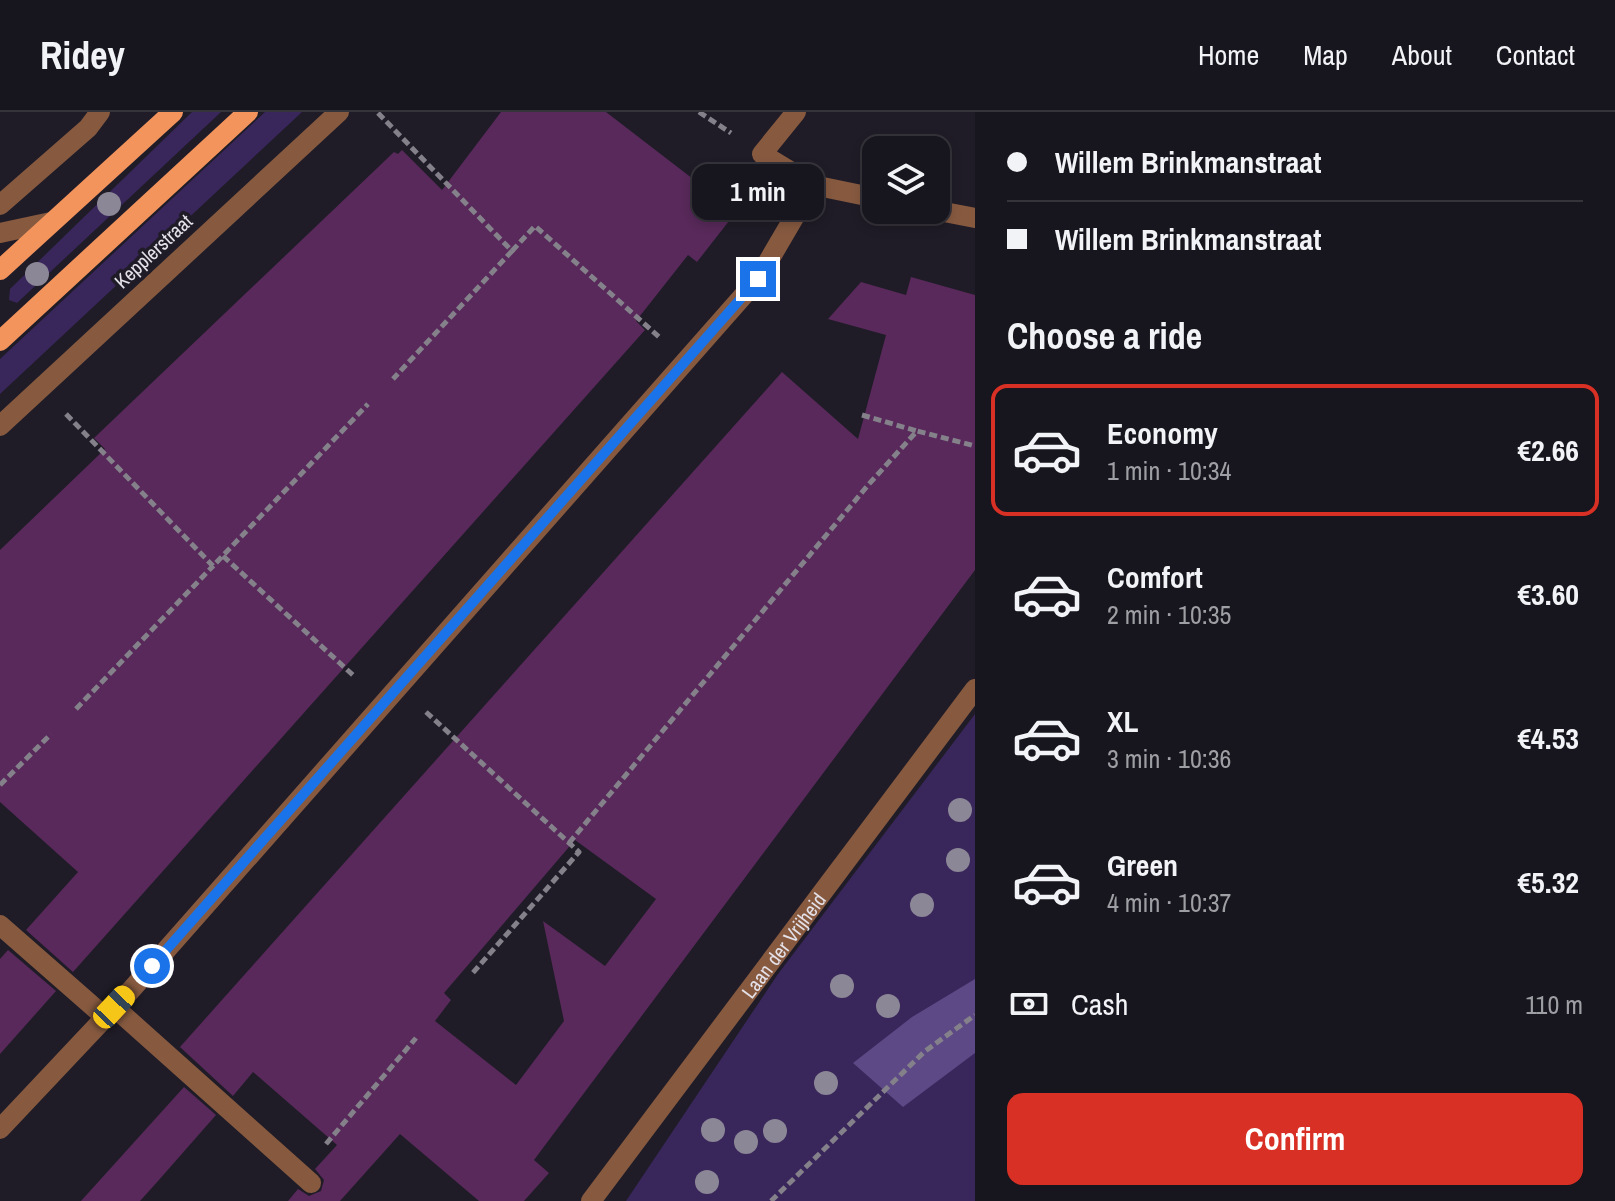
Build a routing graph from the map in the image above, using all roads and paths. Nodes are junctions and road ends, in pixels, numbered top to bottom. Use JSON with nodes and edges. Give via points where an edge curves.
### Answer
{"nodes":[{"id":1,"x":100,"y":112,"type":"edge"},
{"id":2,"x":173,"y":112,"type":"edge"},
{"id":3,"x":248,"y":112,"type":"edge"},
{"id":4,"x":339,"y":112,"type":"edge"},
{"id":5,"x":377,"y":112,"type":"edge"},
{"id":6,"x":796,"y":112,"type":"edge"},
{"id":7,"x":813,"y":185,"type":"junction"},
{"id":8,"x":862,"y":195,"type":"edge"},
{"id":9,"x":0,"y":205,"type":"edge"},
{"id":10,"x":950,"y":213,"type":"edge"},
{"id":11,"x":975,"y":218,"type":"edge"},
{"id":12,"x":51,"y":222,"type":"junction"},
{"id":13,"x":0,"y":233,"type":"edge"},
{"id":14,"x":512,"y":251,"type":"junction"},
{"id":15,"x":0,"y":270,"type":"edge"},
{"id":16,"x":0,"y":341,"type":"edge"},
{"id":17,"x":685,"y":362,"type":"junction"},
{"id":18,"x":393,"y":379,"type":"dead end"},
{"id":19,"x":41,"y":388,"type":"junction"},
{"id":20,"x":368,"y":404,"type":"dead end"},
{"id":21,"x":862,"y":415,"type":"dead end"},
{"id":22,"x":0,"y":426,"type":"edge"},
{"id":23,"x":917,"y":431,"type":"junction"},
{"id":24,"x":975,"y":446,"type":"edge"},
{"id":25,"x":223,"y":556,"type":"junction"},
{"id":26,"x":213,"y":566,"type":"junction"},
{"id":27,"x":398,"y":687,"type":"junction"},
{"id":28,"x":975,"y":689,"type":"edge"},
{"id":29,"x":384,"y":704,"type":"junction"},
{"id":30,"x":76,"y":709,"type":"dead end"},
{"id":31,"x":51,"y":734,"type":"dead end"},
{"id":32,"x":0,"y":785,"type":"edge"},
{"id":33,"x":569,"y":843,"type":"junction"},
{"id":34,"x":0,"y":925,"type":"edge"},
{"id":35,"x":471,"y":975,"type":"dead end"},
{"id":36,"x":110,"y":1012,"type":"junction"},
{"id":37,"x":975,"y":1015,"type":"edge"},
{"id":38,"x":416,"y":1038,"type":"dead end"},
{"id":39,"x":0,"y":1129,"type":"edge"},
{"id":40,"x":306,"y":1179,"type":"joint"},
{"id":41,"x":591,"y":1201,"type":"edge"},
{"id":42,"x":771,"y":1201,"type":"edge"}],
"edges":[{"from":1,"to":9,"type":"street"},
{"from":2,"to":12,"type":"main road"},
{"from":3,"to":16,"type":"main road","name":"Kepplerstraat"},
{"from":4,"to":19,"type":"street","name":"Kepplerstraat"},
{"from":5,"to":14,"type":"path"},
{"from":6,"to":7,"type":"street","via":[[762,154]]},
{"from":7,"to":8,"type":"street"},
{"from":7,"to":17,"type":"street","via":[[758,279]]},
{"from":10,"to":11,"type":"street"},
{"from":12,"to":13,"type":"street"},
{"from":12,"to":15,"type":"main road"},
{"from":14,"to":17,"type":"path","via":[[535,226]]},
{"from":14,"to":18,"type":"path"},
{"from":17,"to":27,"type":"street"},
{"from":19,"to":22,"type":"street","name":"Kepplerstraat"},
{"from":19,"to":26,"type":"path"},
{"from":20,"to":25,"type":"path"},
{"from":21,"to":23,"type":"path"},
{"from":23,"to":24,"type":"path"},
{"from":23,"to":33,"type":"path"},
{"from":25,"to":26,"type":"path"},
{"from":25,"to":29,"type":"path"},
{"from":26,"to":30,"type":"path"},
{"from":27,"to":29,"type":"street"},
{"from":27,"to":33,"type":"path"},
{"from":28,"to":41,"type":"street","name":"Laan der Vrijheid"},
{"from":29,"to":36,"type":"street"},
{"from":31,"to":32,"type":"path"},
{"from":33,"to":35,"type":"path","via":[[579,852]]},
{"from":34,"to":36,"type":"street"},
{"from":36,"to":39,"type":"street"},
{"from":36,"to":40,"type":"street"},
{"from":37,"to":42,"type":"path","via":[[924,1052]]},
{"from":38,"to":40,"type":"path"}]}
